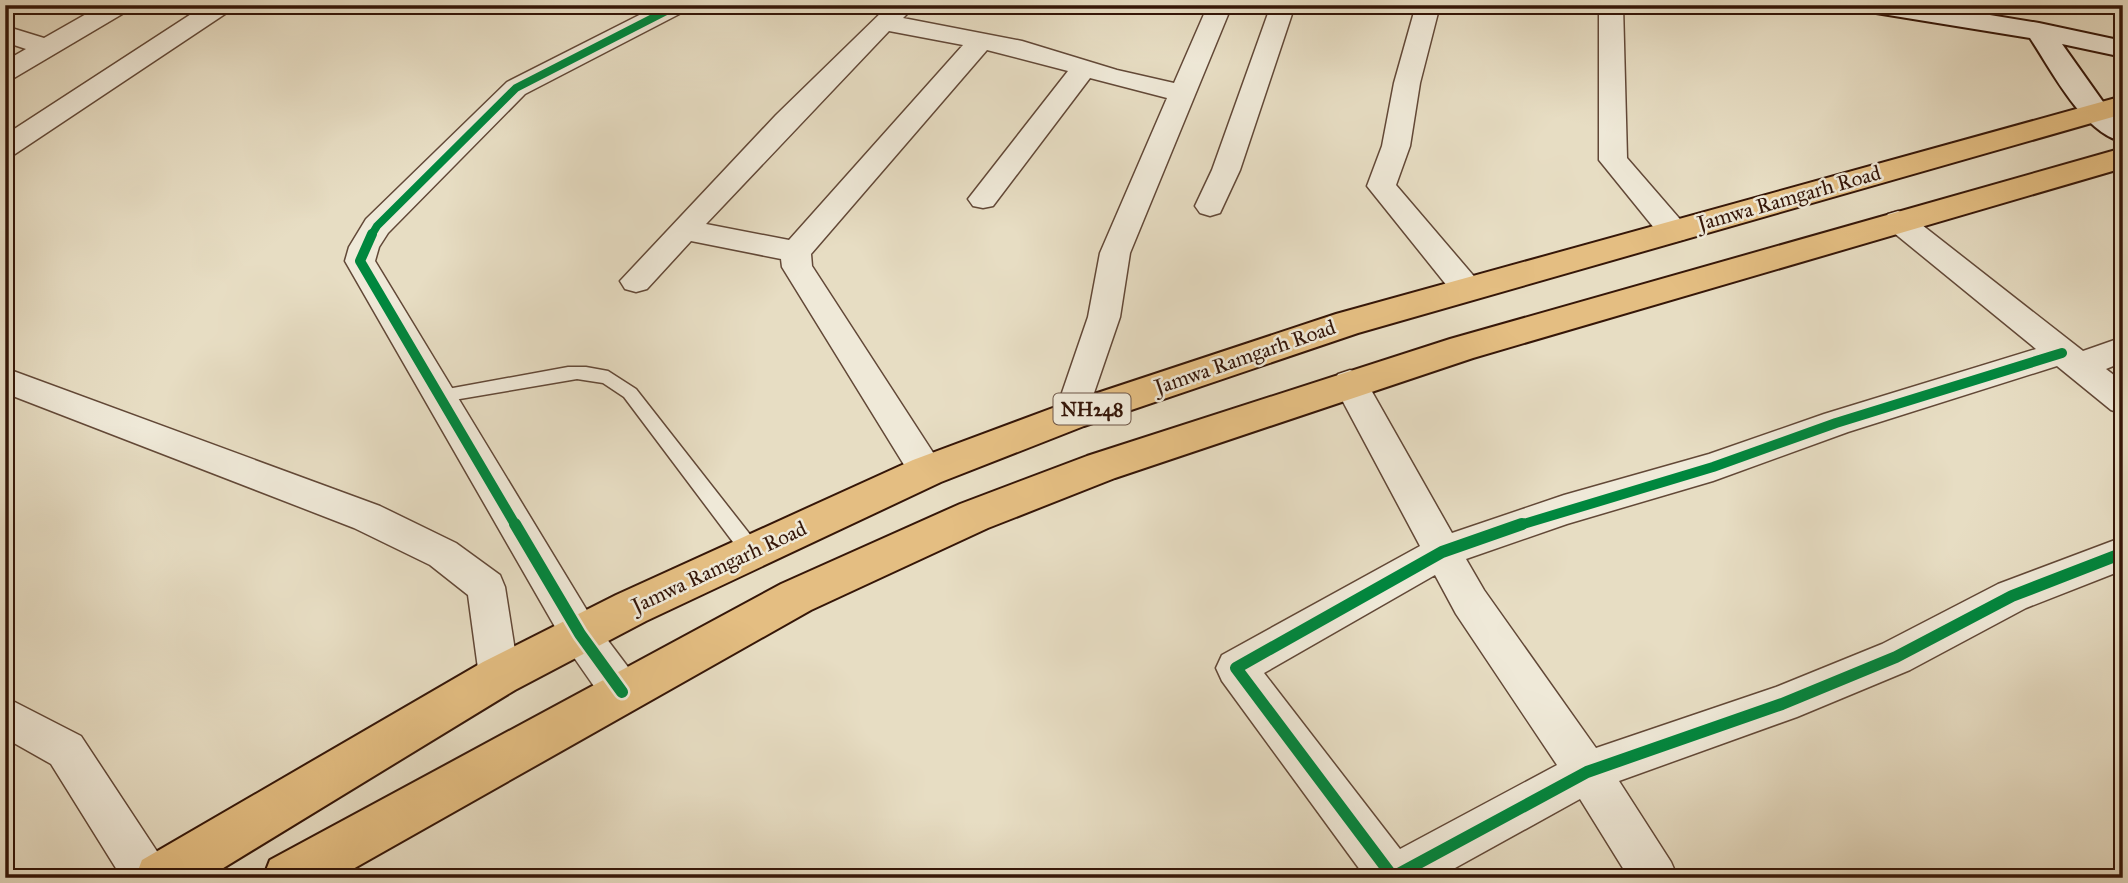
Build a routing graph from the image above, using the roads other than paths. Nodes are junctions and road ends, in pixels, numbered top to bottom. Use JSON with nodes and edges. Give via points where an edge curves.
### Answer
{"nodes":[{"id":1,"x":121,"y":5,"type":"edge"},
{"id":2,"x":222,"y":5,"type":"edge"},
{"id":3,"x":678,"y":5,"type":"edge"},
{"id":4,"x":1220,"y":5,"type":"edge"},
{"id":5,"x":1283,"y":5,"type":"edge"},
{"id":6,"x":1428,"y":5,"type":"edge"},
{"id":7,"x":1611,"y":5,"type":"edge"},
{"id":8,"x":1876,"y":5,"type":"edge"},
{"id":9,"x":1915,"y":8,"type":"edge"},
{"id":10,"x":893,"y":14,"type":"edge"},
{"id":11,"x":2039,"y":32,"type":"junction"},
{"id":12,"x":5,"y":33,"type":"edge"},
{"id":13,"x":980,"y":42,"type":"junction"},
{"id":14,"x":47,"y":48,"type":"junction"},
{"id":15,"x":2123,"y":49,"type":"edge"},
{"id":16,"x":1084,"y":68,"type":"junction"},
{"id":17,"x":5,"y":72,"type":"edge"},
{"id":18,"x":1182,"y":93,"type":"junction"},
{"id":19,"x":2113,"y":116,"type":"edge"},
{"id":20,"x":5,"y":148,"type":"edge"},
{"id":21,"x":2123,"y":158,"type":"edge"},
{"id":22,"x":983,"y":199,"type":"dead end"},
{"id":23,"x":1209,"y":205,"type":"dead end"},
{"id":24,"x":1898,"y":221,"type":"junction"},
{"id":25,"x":684,"y":230,"type":"junction"},
{"id":26,"x":1674,"y":232,"type":"junction"},
{"id":27,"x":796,"y":252,"type":"junction"},
{"id":28,"x":636,"y":281,"type":"dead end"},
{"id":29,"x":1467,"y":289,"type":"junction"},
{"id":30,"x":2123,"y":349,"type":"edge"},
{"id":31,"x":2070,"y":360,"type":"junction"},
{"id":32,"x":5,"y":380,"type":"edge"},
{"id":33,"x":1350,"y":383,"type":"junction"},
{"id":34,"x":442,"y":396,"type":"junction"},
{"id":35,"x":2123,"y":401,"type":"edge"},
{"id":36,"x":1071,"y":416,"type":"junction"},
{"id":37,"x":927,"y":471,"type":"junction"},
{"id":38,"x":751,"y":552,"type":"junction"},
{"id":39,"x":1442,"y":552,"type":"junction"},
{"id":40,"x":2123,"y":553,"type":"edge"},
{"id":41,"x":580,"y":634,"type":"junction"},
{"id":42,"x":499,"y":676,"type":"junction"},
{"id":43,"x":622,"y":692,"type":"junction"},
{"id":44,"x":5,"y":716,"type":"edge"},
{"id":45,"x":1587,"y":772,"type":"junction"},
{"id":46,"x":1392,"y":877,"type":"edge"},
{"id":47,"x":148,"y":878,"type":"edge"},
{"id":48,"x":160,"y":878,"type":"edge"},
{"id":49,"x":288,"y":878,"type":"edge"},
{"id":50,"x":1655,"y":878,"type":"edge"}],
"edges":[{"from":1,"to":14,"type":"street"},
{"from":2,"to":20,"type":"street"},
{"from":3,"to":34,"type":"street","via":[[516,88],[377,226],[364,247],[360,261],[368,278]]},
{"from":4,"to":18,"type":"street"},
{"from":5,"to":23,"type":"street","via":[[1226,170]]},
{"from":6,"to":29,"type":"street","via":[[1396,146],[1381,186]]},
{"from":7,"to":26,"type":"street","via":[[1613,160]]},
{"from":8,"to":9,"type":"street"},
{"from":9,"to":11,"type":"street"},
{"from":10,"to":13,"type":"street"},
{"from":10,"to":25,"type":"street"},
{"from":11,"to":15,"type":"street"},
{"from":11,"to":19,"type":"street"},
{"from":12,"to":14,"type":"street"},
{"from":13,"to":16,"type":"street"},
{"from":13,"to":27,"type":"street"},
{"from":14,"to":17,"type":"street"},
{"from":16,"to":18,"type":"street"},
{"from":16,"to":22,"type":"street"},
{"from":18,"to":36,"type":"street","via":[[1115,253],[1104,317]]},
{"from":19,"to":26,"type":"highway","name":"Jamwa Ramgarh Road","number":"NH248"},
{"from":21,"to":24,"type":"highway","number":"NH248"},
{"from":24,"to":31,"type":"street"},
{"from":24,"to":33,"type":"highway","number":"NH248"},
{"from":25,"to":27,"type":"street"},
{"from":25,"to":28,"type":"street"},
{"from":26,"to":29,"type":"highway","name":"Jamwa Ramgarh Road","number":"NH248"},
{"from":27,"to":37,"type":"street","via":[[797,267]]},
{"from":29,"to":36,"type":"highway","name":"Jamwa Ramgarh Road","number":"NH248","via":[[1348,323]]},
{"from":30,"to":31,"type":"street"},
{"from":31,"to":35,"type":"street"},
{"from":31,"to":39,"type":"street","via":[[1875,410],[1713,467],[1564,510]]},
{"from":32,"to":42,"type":"street","via":[[367,517],[443,554],[486,587]]},
{"from":33,"to":39,"type":"street"},
{"from":33,"to":43,"type":"highway","number":"NH248","via":[[1101,467],[974,516],[796,597]]},
{"from":34,"to":38,"type":"lane","via":[[568,373],[607,376],[630,394]]},
{"from":34,"to":41,"type":"street"},
{"from":36,"to":37,"type":"highway","name":"Jamwa Ramgarh Road","number":"NH248"},
{"from":37,"to":38,"type":"highway","name":"Jamwa Ramgarh Road","number":"NH248"},
{"from":38,"to":41,"type":"highway","name":"Jamwa Ramgarh Road","number":"NH248"},
{"from":39,"to":45,"type":"street","via":[[1470,602]]},
{"from":39,"to":46,"type":"street","via":[[1237,668]]},
{"from":40,"to":45,"type":"street","via":[[2012,596],[1896,657],[1782,704]]},
{"from":41,"to":42,"type":"highway","name":"Jamwa Ramgarh Road","number":"NH248"},
{"from":41,"to":43,"type":"street"},
{"from":42,"to":48,"type":"highway","name":"Jamwa Ramgarh Road","number":"NH248"},
{"from":43,"to":49,"type":"highway","number":"NH248"},
{"from":44,"to":47,"type":"street","via":[[66,750]]},
{"from":45,"to":46,"type":"street"},
{"from":45,"to":50,"type":"street"}]}
